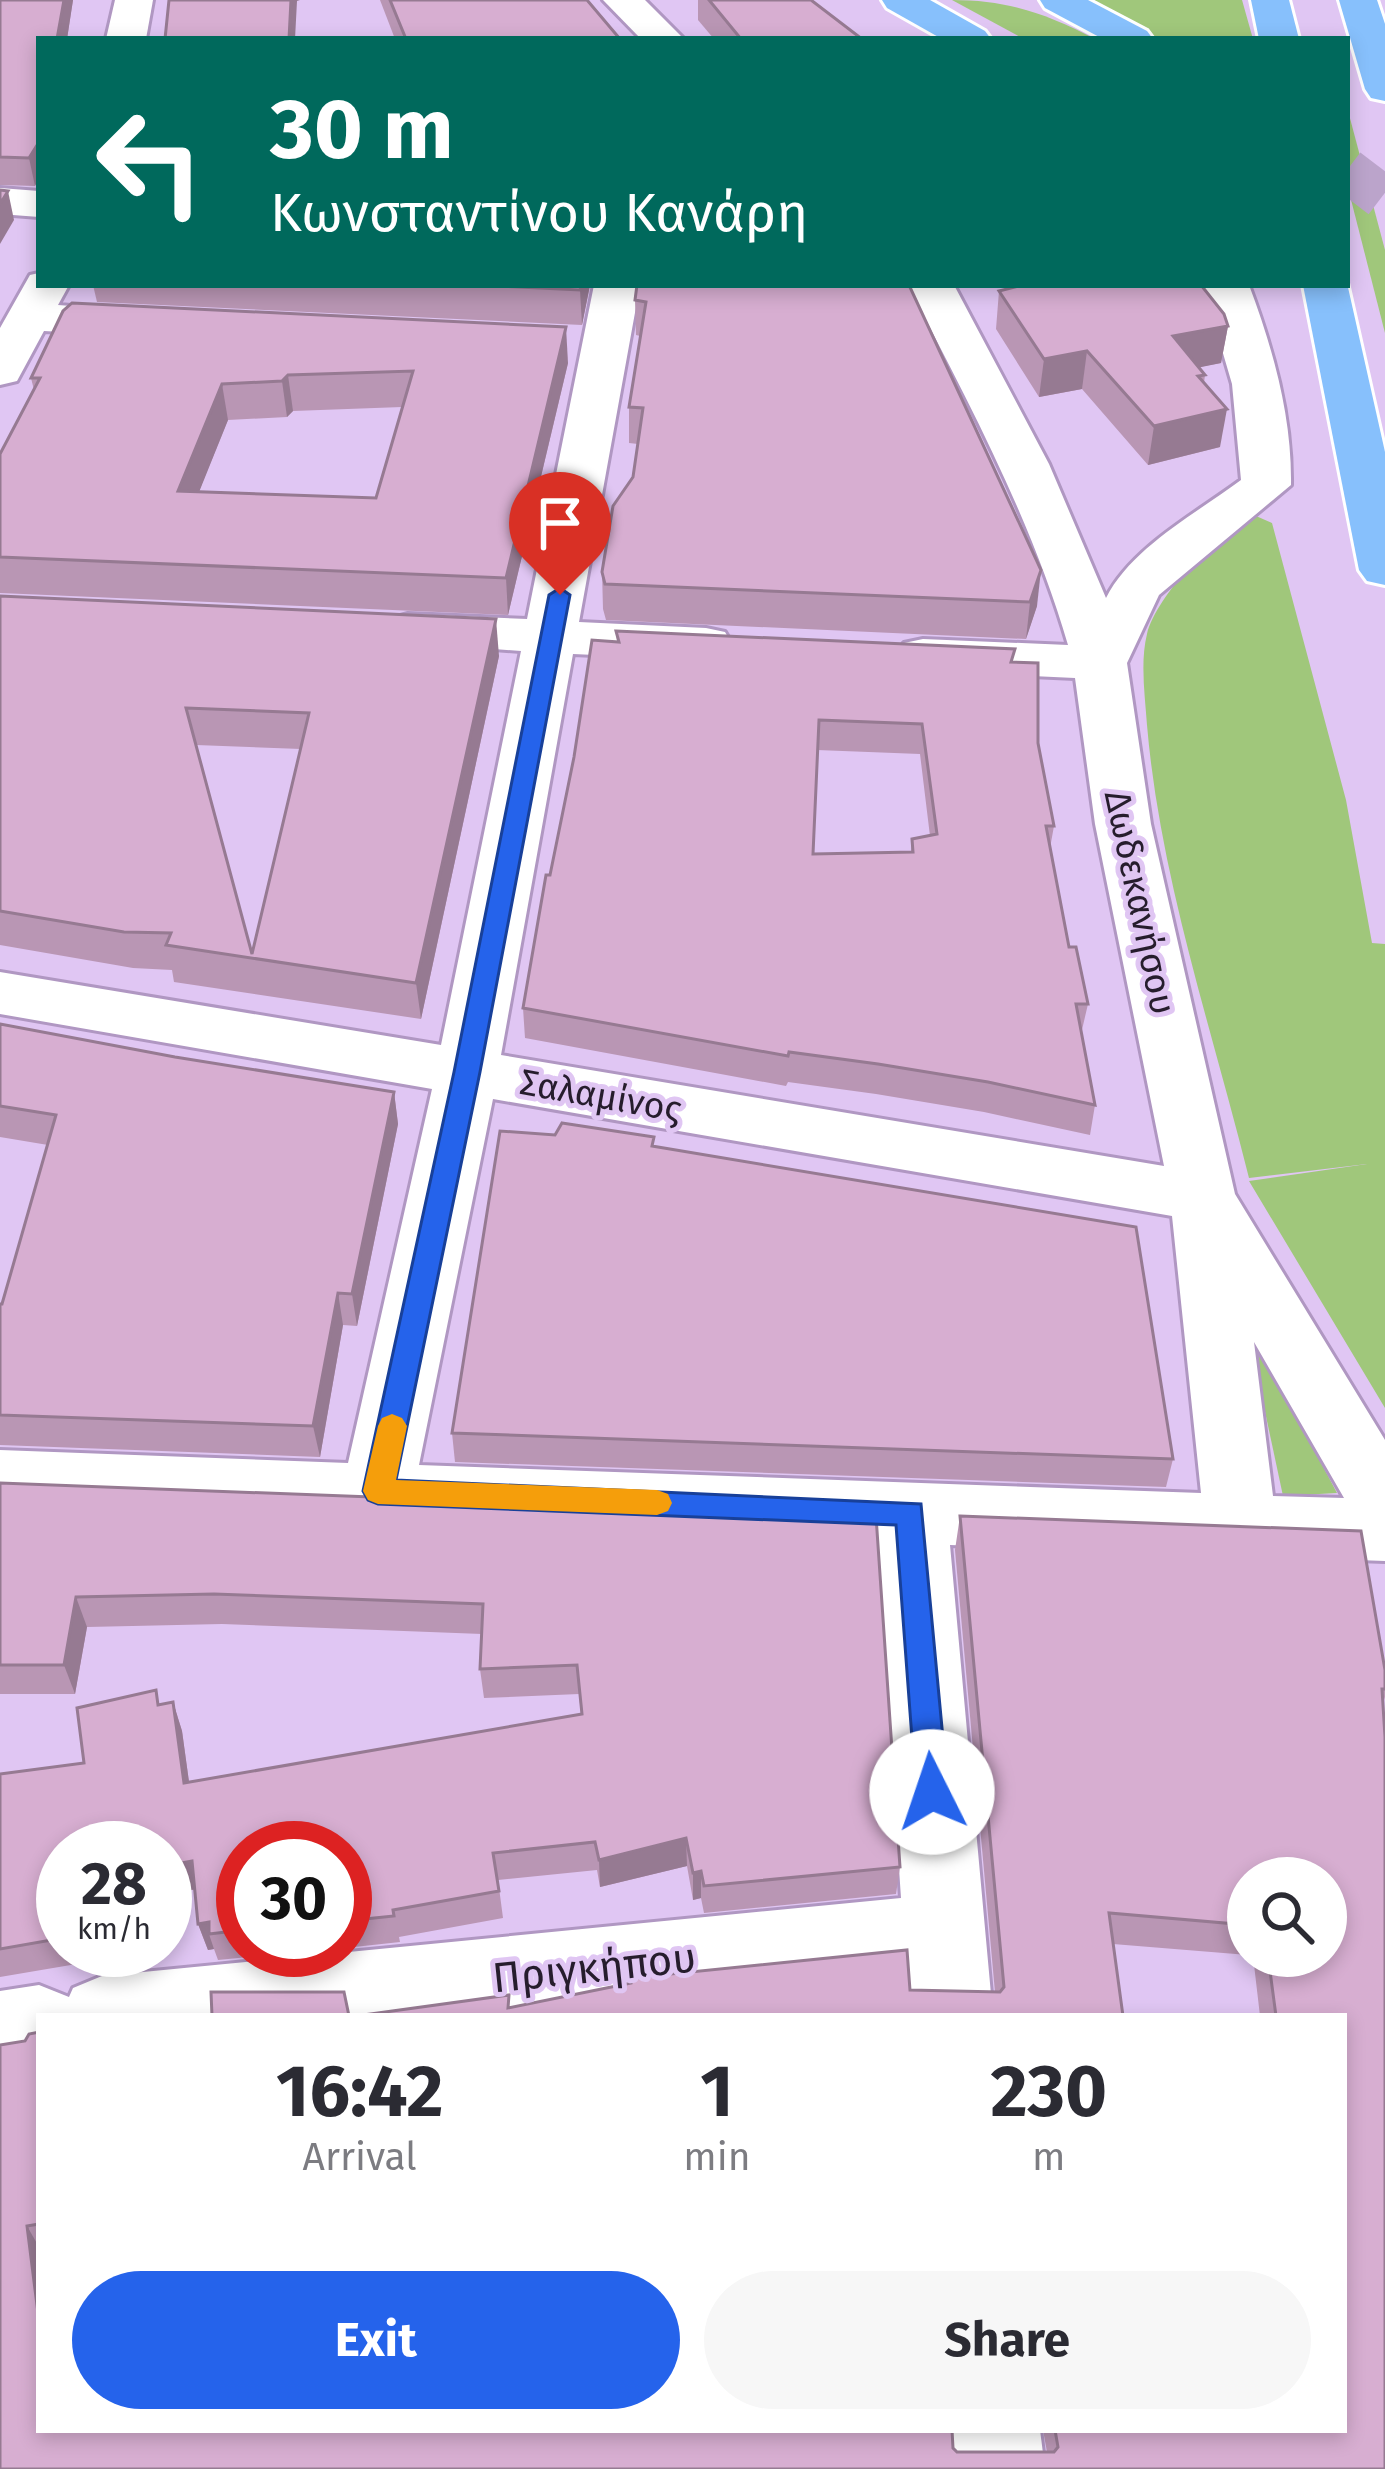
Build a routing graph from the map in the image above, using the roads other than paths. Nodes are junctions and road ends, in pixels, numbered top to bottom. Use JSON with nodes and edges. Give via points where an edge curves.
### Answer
{"nodes":[{"id":1,"x":134,"y":0,"type":"edge"},
{"id":2,"x":622,"y":0,"type":"edge"},
{"id":3,"x":901,"y":0,"type":"edge"},
{"id":4,"x":1059,"y":0,"type":"edge"},
{"id":5,"x":1270,"y":0,"type":"edge"},
{"id":6,"x":1358,"y":0,"type":"edge"},
{"id":7,"x":127,"y":36,"type":"edge"},
{"id":8,"x":661,"y":36,"type":"edge"},
{"id":9,"x":966,"y":36,"type":"edge"},
{"id":10,"x":1127,"y":36,"type":"edge"},
{"id":11,"x":1278,"y":36,"type":"edge"},
{"id":12,"x":1385,"y":89,"type":"edge"},
{"id":13,"x":0,"y":201,"type":"edge"},
{"id":14,"x":36,"y":204,"type":"edge"},
{"id":15,"x":614,"y":288,"type":"edge"},
{"id":16,"x":1227,"y":288,"type":"edge"},
{"id":17,"x":1290,"y":288,"type":"edge"},
{"id":18,"x":1327,"y":288,"type":"edge"},
{"id":19,"x":38,"y":301,"type":"edge"},
{"id":20,"x":960,"y":305,"type":"edge"},
{"id":21,"x":196,"y":326,"type":"edge"},
{"id":22,"x":1338,"y":346,"type":"junction"},
{"id":23,"x":0,"y":371,"type":"edge"},
{"id":24,"x":1385,"y":570,"type":"edge"},
{"id":25,"x":368,"y":628,"type":"edge"},
{"id":26,"x":552,"y":636,"type":"junction"},
{"id":27,"x":766,"y":647,"type":"edge"},
{"id":28,"x":885,"y":653,"type":"edge"},
{"id":29,"x":1100,"y":663,"type":"junction"},
{"id":30,"x":0,"y":993,"type":"edge"},
{"id":31,"x":467,"y":1072,"type":"junction"},
{"id":32,"x":1203,"y":1197,"type":"junction"},
{"id":33,"x":0,"y":1480,"type":"edge"},
{"id":34,"x":378,"y":1491,"type":"junction"},
{"id":35,"x":1385,"y":1503,"type":"edge"},
{"id":36,"x":910,"y":1513,"type":"junction"},
{"id":37,"x":1241,"y":1527,"type":"junction"},
{"id":38,"x":1385,"y":1530,"type":"edge"},
{"id":39,"x":943,"y":1932,"type":"junction"},
{"id":40,"x":132,"y":2013,"type":"edge"},
{"id":41,"x":951,"y":2013,"type":"edge"},
{"id":42,"x":36,"y":2025,"type":"edge"},
{"id":43,"x":0,"y":2031,"type":"edge"},
{"id":44,"x":994,"y":2433,"type":"edge"},
{"id":45,"x":998,"y":2469,"type":"edge"}],
"edges":[{"from":1,"to":7,"type":"street"},
{"from":2,"to":8,"type":"street"},
{"from":3,"to":9,"type":"highway"},
{"from":4,"to":10,"type":"highway"},
{"from":5,"to":11,"type":"highway"},
{"from":6,"to":12,"type":"highway"},
{"from":13,"to":14,"type":"street"},
{"from":15,"to":26,"type":"street","via":[[580,345]]},
{"from":16,"to":29,"type":"street","via":[[1244,332],[1266,485],[1137,588]]},
{"from":17,"to":22,"type":"highway"},
{"from":18,"to":22,"type":"highway"},
{"from":19,"to":21,"type":"street"},
{"from":19,"to":23,"type":"street"},
{"from":20,"to":29,"type":"street","name":"Δωδεκανήσου","via":[[1066,557]]},
{"from":22,"to":24,"type":"highway"},
{"from":25,"to":26,"type":"street"},
{"from":26,"to":27,"type":"street"},
{"from":26,"to":31,"type":"street"},
{"from":28,"to":29,"type":"street"},
{"from":29,"to":32,"type":"street","name":"Δωδεκανήσου","via":[[1123,824]]},
{"from":30,"to":31,"type":"street","name":"Σαλαμίνος"},
{"from":31,"to":32,"type":"street","name":"Σαλαμίνος"},
{"from":31,"to":34,"type":"street"},
{"from":32,"to":35,"type":"street","name":"Δωδεκανήσου"},
{"from":32,"to":37,"type":"street"},
{"from":33,"to":34,"type":"street"},
{"from":34,"to":36,"type":"street"},
{"from":36,"to":37,"type":"street"},
{"from":36,"to":39,"type":"street"},
{"from":37,"to":38,"type":"street"},
{"from":39,"to":40,"type":"street","name":"Πριγκήπου"},
{"from":39,"to":41,"type":"street"},
{"from":42,"to":43,"type":"street"},
{"from":44,"to":45,"type":"street"}]}
